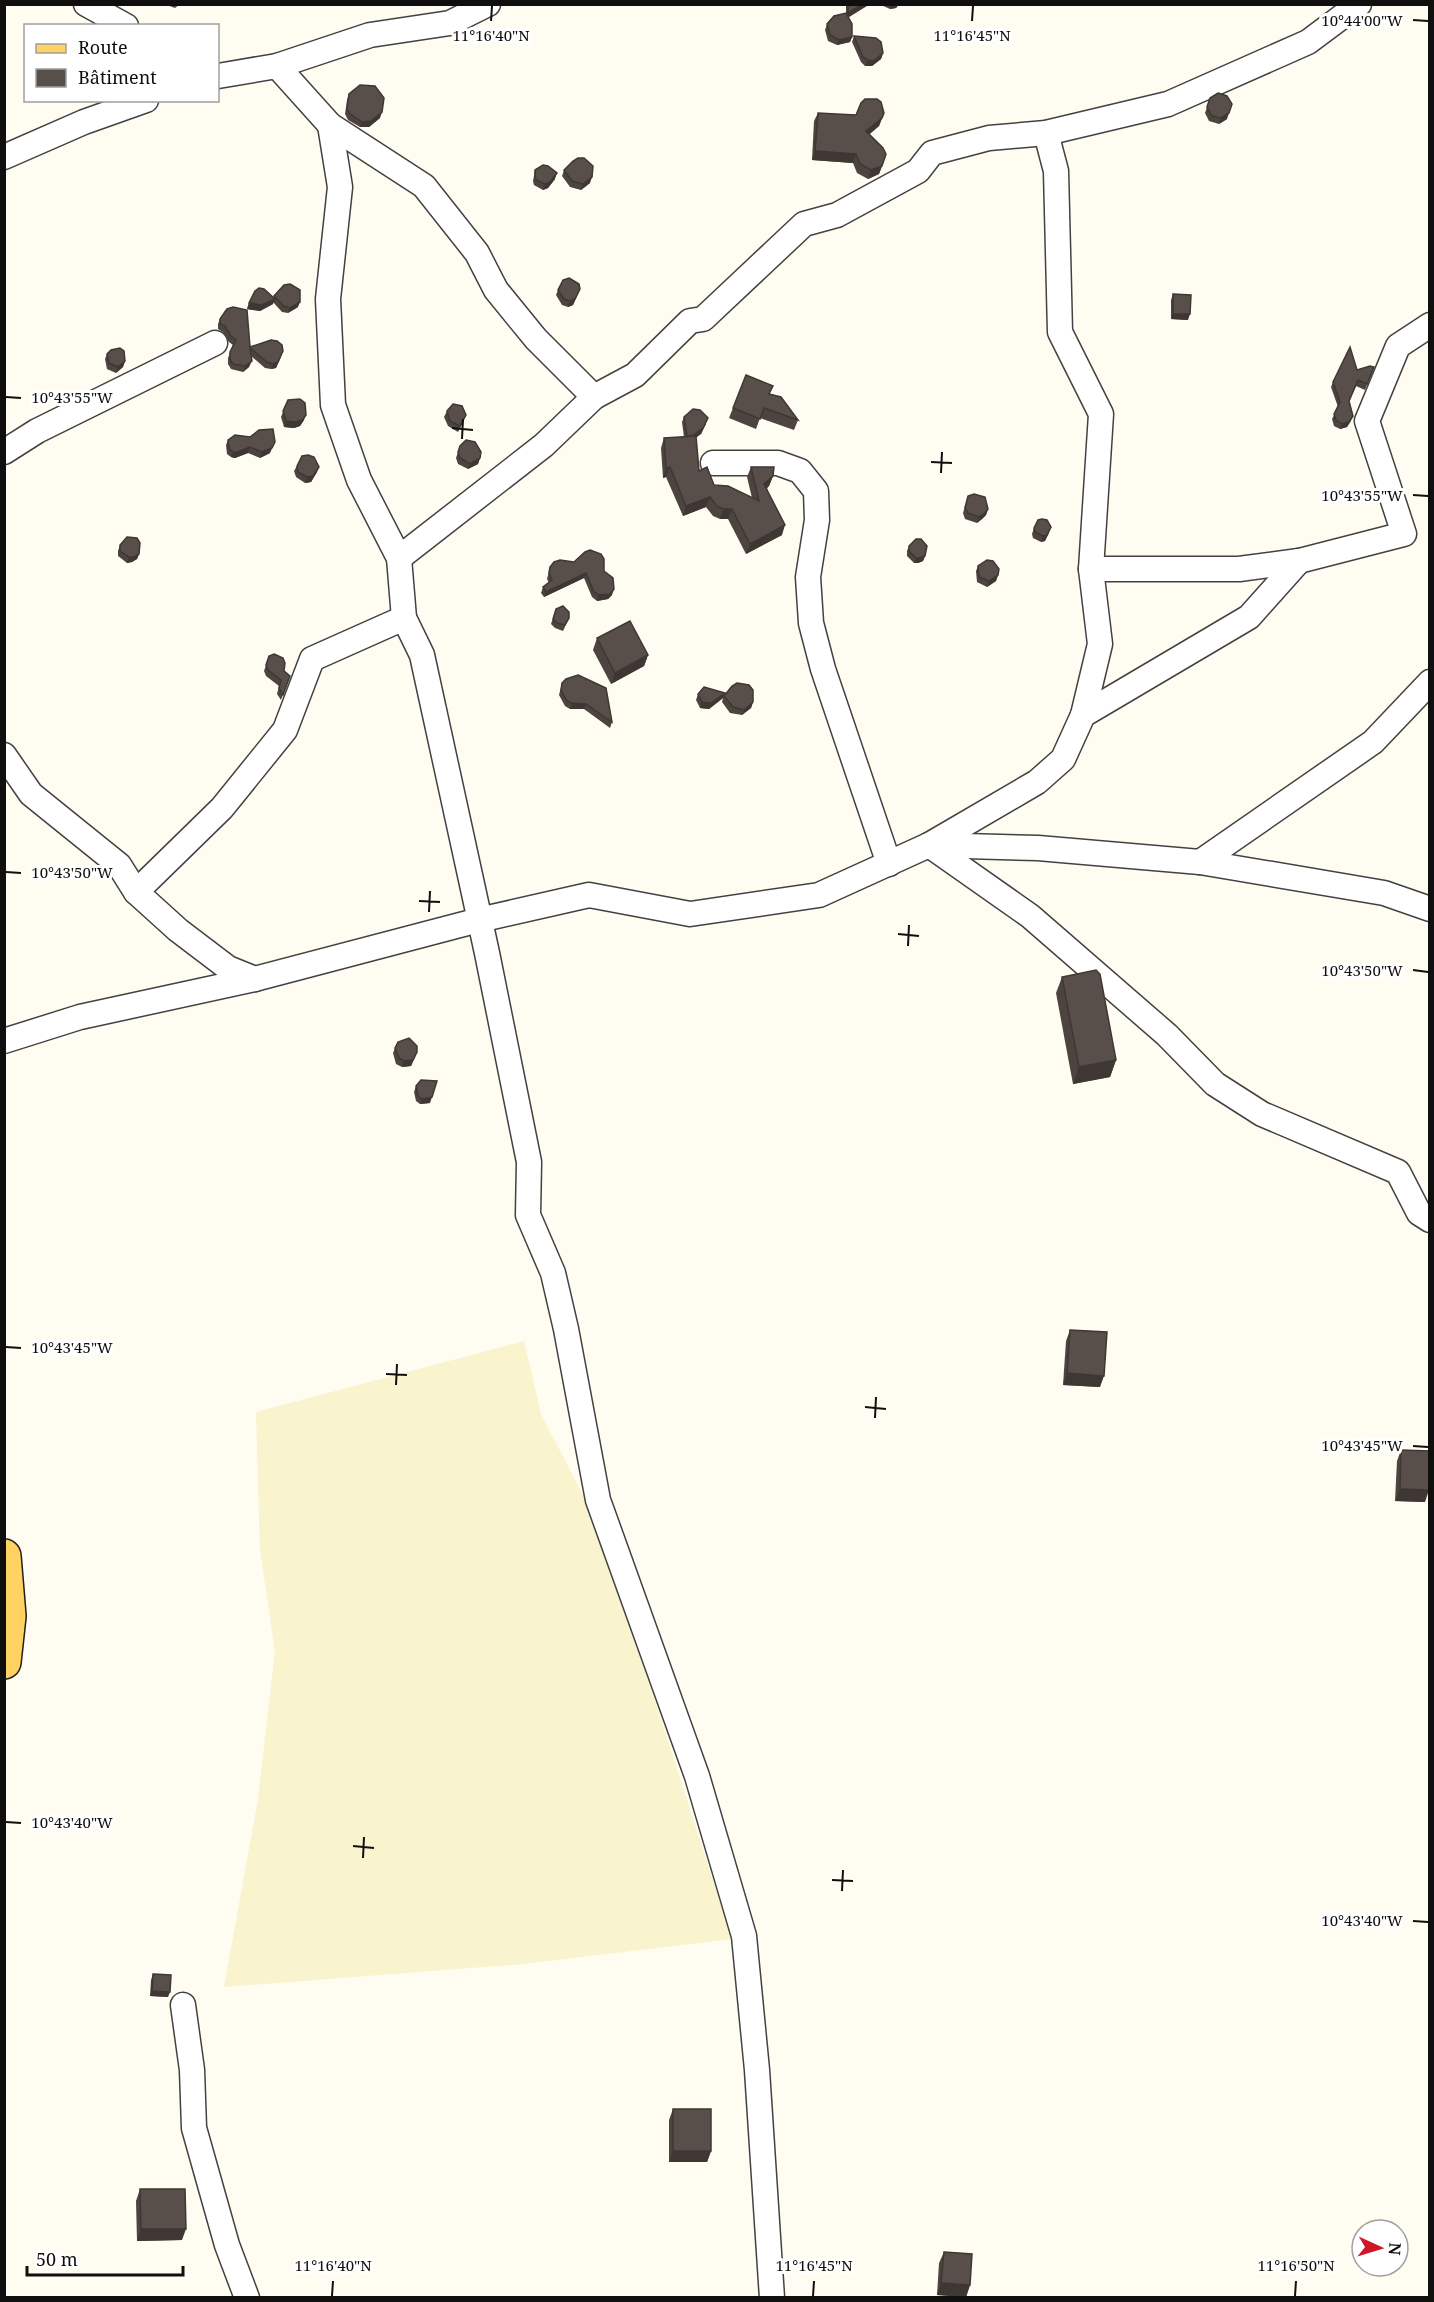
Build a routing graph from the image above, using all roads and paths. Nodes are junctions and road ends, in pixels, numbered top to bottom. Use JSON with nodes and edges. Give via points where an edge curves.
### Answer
{"nodes":[{"id":1,"x":86,"y":4,"type":"edge"},
{"id":2,"x":488,"y":4,"type":"edge"},
{"id":3,"x":1359,"y":4,"type":"edge"},
{"id":4,"x":122,"y":24,"type":"edge"},
{"id":5,"x":277,"y":66,"type":"junction"},
{"id":6,"x":219,"y":76,"type":"edge"},
{"id":7,"x":99,"y":102,"type":"edge"},
{"id":8,"x":140,"y":102,"type":"edge"},
{"id":9,"x":84,"y":122,"type":"junction"},
{"id":10,"x":330,"y":125,"type":"junction"},
{"id":11,"x":1047,"y":133,"type":"junction"},
{"id":12,"x":4,"y":157,"type":"edge"},
{"id":13,"x":1430,"y":325,"type":"edge"},
{"id":14,"x":215,"y":343,"type":"dead end"},
{"id":15,"x":594,"y":397,"type":"junction"},
{"id":16,"x":4,"y":452,"type":"edge"},
{"id":17,"x":713,"y":463,"type":"dead end"},
{"id":18,"x":399,"y":558,"type":"junction"},
{"id":19,"x":1299,"y":561,"type":"junction"},
{"id":20,"x":1091,"y":568,"type":"junction"},
{"id":21,"x":404,"y":618,"type":"junction"},
{"id":22,"x":1430,"y":682,"type":"edge"},
{"id":23,"x":1083,"y":715,"type":"junction"},
{"id":24,"x":4,"y":755,"type":"edge"},
{"id":25,"x":929,"y":845,"type":"junction"},
{"id":26,"x":1200,"y":862,"type":"junction"},
{"id":27,"x":889,"y":864,"type":"junction"},
{"id":28,"x":136,"y":892,"type":"junction"},
{"id":29,"x":1430,"y":909,"type":"edge"},
{"id":30,"x":479,"y":920,"type":"junction"},
{"id":31,"x":255,"y":979,"type":"junction"},
{"id":32,"x":4,"y":1041,"type":"edge"},
{"id":33,"x":1430,"y":1220,"type":"edge"},
{"id":34,"x":4,"y":1556,"type":"edge"},
{"id":35,"x":4,"y":1662,"type":"edge"},
{"id":36,"x":183,"y":2005,"type":"dead end"},
{"id":37,"x":247,"y":2298,"type":"edge"},
{"id":38,"x":772,"y":2298,"type":"edge"}],
"edges":[{"from":1,"to":4,"type":"street"},
{"from":2,"to":5,"type":"street","via":[[450,23],[370,35]]},
{"from":3,"to":11,"type":"street","via":[[1308,42],[1168,104]]},
{"from":5,"to":6,"type":"street"},
{"from":5,"to":10,"type":"street"},
{"from":7,"to":9,"type":"street"},
{"from":8,"to":9,"type":"street"},
{"from":9,"to":12,"type":"street"},
{"from":10,"to":15,"type":"street","via":[[424,186],[477,253],[496,290],[536,339]]},
{"from":10,"to":18,"type":"street","via":[[340,187],[328,299],[333,405],[359,480]]},
{"from":11,"to":15,"type":"street","via":[[989,138],[932,153],[918,171],[837,214],[804,224],[703,319],[690,321],[635,375]]},
{"from":11,"to":20,"type":"street","via":[[1056,171],[1060,332],[1101,414]]},
{"from":13,"to":19,"type":"street","via":[[1398,346],[1367,421],[1404,534]]},
{"from":14,"to":16,"type":"street","via":[[37,431]]},
{"from":15,"to":18,"type":"street","via":[[544,446]]},
{"from":17,"to":27,"type":"street","via":[[778,463],[800,471],[816,492],[817,520],[808,578],[811,623]]},
{"from":18,"to":21,"type":"street"},
{"from":19,"to":20,"type":"street","via":[[1239,569]]},
{"from":19,"to":23,"type":"street","via":[[1249,617]]},
{"from":20,"to":23,"type":"street","via":[[1100,644]]},
{"from":21,"to":28,"type":"street","via":[[312,659],[285,730],[222,808]]},
{"from":21,"to":30,"type":"street","via":[[422,656]]},
{"from":22,"to":26,"type":"street","via":[[1372,742]]},
{"from":23,"to":25,"type":"street","via":[[1063,759],[1037,782]]},
{"from":24,"to":28,"type":"street","via":[[31,794],[119,865]]},
{"from":25,"to":26,"type":"street","via":[[1038,848]]},
{"from":25,"to":27,"type":"street"},
{"from":25,"to":33,"type":"street","via":[[1029,916],[1167,1035],[1215,1084],[1262,1114],[1398,1172],[1419,1213]]},
{"from":26,"to":29,"type":"street","via":[[1384,893]]},
{"from":27,"to":30,"type":"street","via":[[819,895],[690,914],[588,895]]},
{"from":28,"to":31,"type":"street","via":[[228,968]]},
{"from":30,"to":31,"type":"street"},
{"from":30,"to":38,"type":"street","via":[[529,1162],[528,1215],[553,1273],[598,1500],[697,1776],[744,1936]]},
{"from":31,"to":32,"type":"street","via":[[80,1017]]},
{"from":34,"to":35,"type":"main road","via":[[9,1616]]},
{"from":36,"to":37,"type":"street","via":[[192,2070],[194,2128],[227,2245]]}]}
